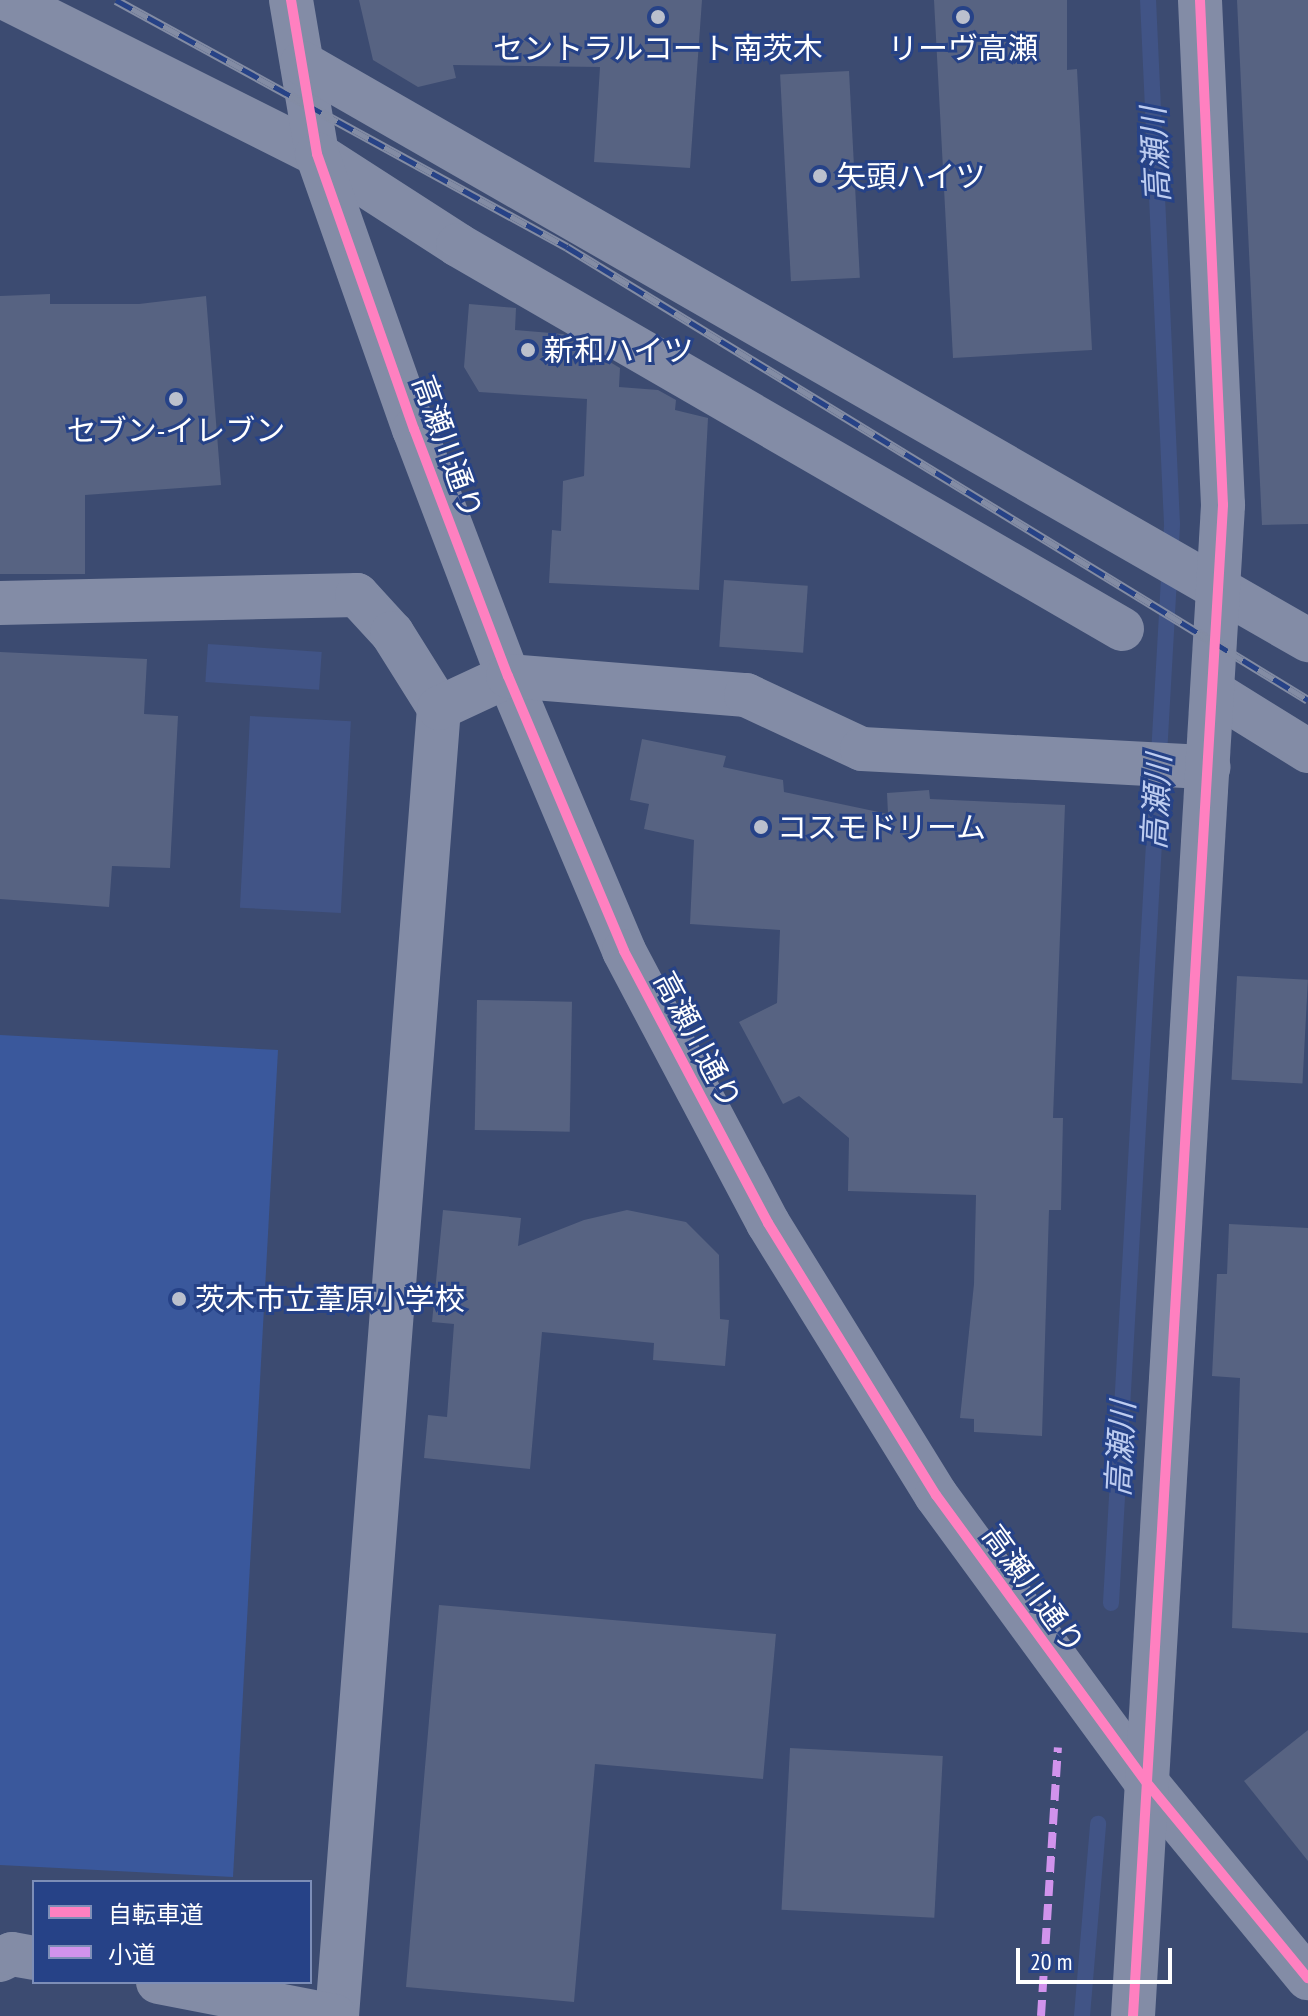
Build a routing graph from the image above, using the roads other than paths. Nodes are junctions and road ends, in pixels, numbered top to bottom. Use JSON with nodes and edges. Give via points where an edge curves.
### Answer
{"nodes":[{"id":1,"x":9,"y":0,"type":"edge"},
{"id":2,"x":291,"y":0,"type":"edge"},
{"id":3,"x":1200,"y":0,"type":"edge"},
{"id":4,"x":302,"y":63,"type":"junction"},
{"id":5,"x":317,"y":154,"type":"junction"},
{"id":6,"x":1210,"y":585,"type":"junction"},
{"id":7,"x":0,"y":603,"type":"edge"},
{"id":8,"x":1122,"y":629,"type":"dead end"},
{"id":9,"x":1308,"y":640,"type":"edge"},
{"id":10,"x":508,"y":676,"type":"junction"},
{"id":11,"x":1213,"y":692,"type":"junction"},
{"id":12,"x":439,"y":708,"type":"junction"},
{"id":13,"x":1308,"y":751,"type":"edge"},
{"id":14,"x":1200,"y":767,"type":"junction"},
{"id":15,"x":1147,"y":1783,"type":"junction"},
{"id":16,"x":32,"y":1958,"type":"edge"},
{"id":17,"x":0,"y":1960,"type":"edge"},
{"id":18,"x":1308,"y":1978,"type":"edge"},
{"id":19,"x":168,"y":1984,"type":"edge"},
{"id":20,"x":336,"y":2016,"type":"edge"},
{"id":21,"x":1133,"y":2016,"type":"edge"}],
"edges":[{"from":1,"to":5,"type":"street"},
{"from":2,"to":4,"type":"street","name":"高瀬川通り"},
{"from":3,"to":6,"type":"street","via":[[1219,328]]},
{"from":4,"to":5,"type":"street","name":"高瀬川通り"},
{"from":4,"to":6,"type":"street"},
{"from":5,"to":8,"type":"street","via":[[458,245]]},
{"from":5,"to":10,"type":"street","name":"高瀬川通り"},
{"from":6,"to":9,"type":"street"},
{"from":6,"to":11,"type":"street"},
{"from":7,"to":12,"type":"street","via":[[357,595],[392,633]]},
{"from":10,"to":12,"type":"street"},
{"from":10,"to":14,"type":"street","via":[[746,695],[862,749]]},
{"from":10,"to":15,"type":"street","name":"高瀬川通り","via":[[624,951],[768,1223],[936,1495]]},
{"from":11,"to":13,"type":"street"},
{"from":11,"to":14,"type":"street"},
{"from":12,"to":20,"type":"street"},
{"from":14,"to":15,"type":"street"},
{"from":15,"to":18,"type":"street","name":"高瀬川通り"},
{"from":15,"to":21,"type":"street"},
{"from":16,"to":17,"type":"street","via":[[12,1954]]},
{"from":19,"to":20,"type":"street"}]}
